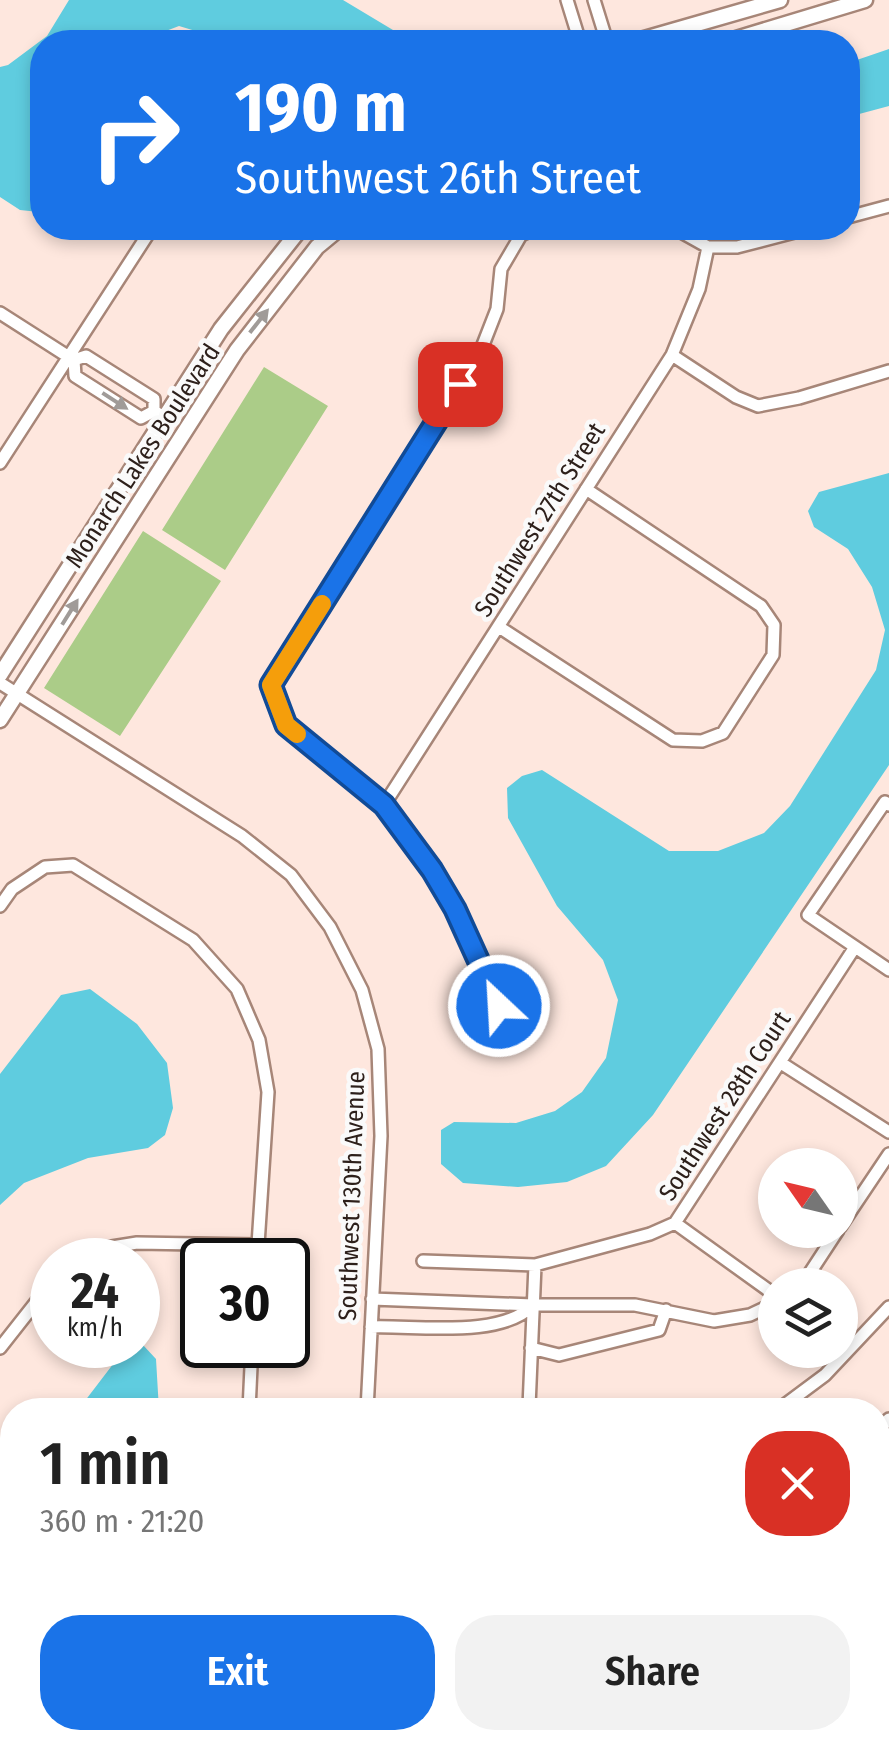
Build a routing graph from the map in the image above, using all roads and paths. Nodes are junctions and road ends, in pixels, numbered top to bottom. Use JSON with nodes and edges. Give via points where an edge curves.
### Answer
{"nodes":[{"id":1,"x":567,"y":0,"type":"edge"},
{"id":2,"x":594,"y":0,"type":"edge"},
{"id":3,"x":780,"y":0,"type":"edge"},
{"id":4,"x":865,"y":0,"type":"edge"},
{"id":5,"x":576,"y":30,"type":"edge"},
{"id":6,"x":603,"y":30,"type":"edge"},
{"id":7,"x":676,"y":30,"type":"edge"},
{"id":8,"x":766,"y":30,"type":"edge"},
{"id":9,"x":889,"y":206,"type":"edge"},
{"id":10,"x":860,"y":214,"type":"edge"},
{"id":11,"x":145,"y":240,"type":"edge"},
{"id":12,"x":291,"y":240,"type":"edge"},
{"id":13,"x":325,"y":240,"type":"edge"},
{"id":14,"x":517,"y":240,"type":"edge"},
{"id":15,"x":694,"y":240,"type":"edge"},
{"id":16,"x":766,"y":240,"type":"edge"},
{"id":17,"x":708,"y":248,"type":"junction"},
{"id":18,"x":0,"y":313,"type":"edge"},
{"id":19,"x":672,"y":354,"type":"junction"},
{"id":20,"x":71,"y":358,"type":"junction"},
{"id":21,"x":889,"y":371,"type":"edge"},
{"id":22,"x":159,"y":414,"type":"junction"},
{"id":23,"x":0,"y":464,"type":"edge"},
{"id":24,"x":586,"y":490,"type":"junction"},
{"id":25,"x":500,"y":627,"type":"junction"},
{"id":26,"x":0,"y":679,"type":"edge"},
{"id":27,"x":18,"y":694,"type":"junction"},
{"id":28,"x":0,"y":720,"type":"edge"},
{"id":29,"x":887,"y":804,"type":"edge"},
{"id":30,"x":384,"y":805,"type":"junction"},
{"id":31,"x":0,"y":906,"type":"edge"},
{"id":32,"x":855,"y":948,"type":"junction"},
{"id":33,"x":889,"y":970,"type":"edge"},
{"id":34,"x":499,"y":1006,"type":"dead end"},
{"id":35,"x":781,"y":1063,"type":"junction"},
{"id":36,"x":889,"y":1132,"type":"edge"},
{"id":37,"x":889,"y":1154,"type":"edge"},
{"id":38,"x":858,"y":1200,"type":"edge"},
{"id":39,"x":674,"y":1223,"type":"junction"},
{"id":40,"x":258,"y":1238,"type":"edge"},
{"id":41,"x":423,"y":1261,"type":"dead end"},
{"id":42,"x":536,"y":1265,"type":"junction"},
{"id":43,"x":758,"y":1283,"type":"edge"},
{"id":44,"x":372,"y":1299,"type":"junction"},
{"id":45,"x":426,"y":1301,"type":"junction"},
{"id":46,"x":458,"y":1302,"type":"junction"},
{"id":47,"x":532,"y":1305,"type":"junction"},
{"id":48,"x":889,"y":1307,"type":"edge"},
{"id":49,"x":30,"y":1310,"type":"edge"},
{"id":50,"x":666,"y":1310,"type":"junction"},
{"id":51,"x":758,"y":1311,"type":"edge"},
{"id":52,"x":425,"y":1327,"type":"junction"},
{"id":53,"x":371,"y":1328,"type":"junction"},
{"id":54,"x":457,"y":1328,"type":"junction"},
{"id":55,"x":0,"y":1348,"type":"edge"},
{"id":56,"x":530,"y":1348,"type":"junction"},
{"id":57,"x":251,"y":1368,"type":"edge"},
{"id":58,"x":250,"y":1398,"type":"edge"},
{"id":59,"x":368,"y":1398,"type":"edge"},
{"id":60,"x":529,"y":1398,"type":"edge"},
{"id":61,"x":794,"y":1398,"type":"edge"}],
"edges":[{"from":1,"to":5,"type":"street"},
{"from":2,"to":6,"type":"street"},
{"from":3,"to":7,"type":"street"},
{"from":4,"to":8,"type":"street"},
{"from":9,"to":10,"type":"street"},
{"from":11,"to":20,"type":"street"},
{"from":12,"to":22,"type":"street","name":"Monarch Lakes Boulevard"},
{"from":27,"to":13,"type":"street","name":"Monarch Lakes Boulevard","one_way":true,"via":[[237,350]]},
{"from":14,"to":30,"type":"street","via":[[501,270],[498,309],[481,350],[271,685],[286,725]]},
{"from":15,"to":17,"type":"street"},
{"from":16,"to":17,"type":"street"},
{"from":17,"to":19,"type":"street","name":"Southwest 27th Street"},
{"from":18,"to":20,"type":"street"},
{"from":19,"to":21,"type":"street","via":[[758,406]]},
{"from":19,"to":24,"type":"street","name":"Southwest 27th Street"},
{"from":20,"to":22,"type":"street","via":[[88,357],[154,399]]},
{"from":20,"to":22,"type":"street","one_way":true,"via":[[75,376],[141,418]]},
{"from":20,"to":23,"type":"street"},
{"from":22,"to":26,"type":"street","name":"Monarch Lakes Boulevard"},
{"from":24,"to":25,"type":"street","name":"Southwest 27th Street"},
{"from":24,"to":25,"type":"street","via":[[761,606],[774,625],[773,655],[723,733],[702,741],[672,740]]},
{"from":25,"to":30,"type":"street","name":"Southwest 27th Street"},
{"from":26,"to":27,"type":"street","name":"Southwest 130th Avenue"},
{"from":27,"to":28,"type":"street","name":"Monarch Lakes Boulevard"},
{"from":27,"to":44,"type":"street","name":"Southwest 130th Avenue","via":[[242,836],[291,875],[330,927],[362,990],[378,1049],[381,1136]]},
{"from":29,"to":32,"type":"street","via":[[808,915]]},
{"from":30,"to":34,"type":"street","via":[[455,909]]},
{"from":31,"to":40,"type":"street","via":[[45,867],[73,864],[193,940],[237,989],[259,1040],[268,1092]]},
{"from":32,"to":33,"type":"street"},
{"from":32,"to":35,"type":"street","name":"Southwest 28th Court"},
{"from":35,"to":36,"type":"street"},
{"from":35,"to":39,"type":"street","name":"Southwest 28th Court"},
{"from":37,"to":38,"type":"street"},
{"from":39,"to":42,"type":"street","name":"Southwest 28th Court"},
{"from":39,"to":43,"type":"street"},
{"from":41,"to":42,"type":"street","name":"Southwest 28th Court"},
{"from":42,"to":47,"type":"street"},
{"from":44,"to":45,"type":"street"},
{"from":44,"to":53,"type":"street","name":"Southwest 130th Avenue"},
{"from":45,"to":46,"type":"street"},
{"from":45,"to":52,"type":"street"},
{"from":46,"to":47,"type":"street"},
{"from":46,"to":54,"type":"street"},
{"from":47,"to":50,"type":"street"},
{"from":47,"to":54,"type":"street","via":[[524,1314]]},
{"from":47,"to":56,"type":"street"},
{"from":48,"to":61,"type":"street","via":[[826,1375]]},
{"from":49,"to":55,"type":"street"},
{"from":50,"to":51,"type":"street","via":[[714,1321]]},
{"from":50,"to":56,"type":"street","via":[[659,1330],[558,1355]]},
{"from":52,"to":53,"type":"street"},
{"from":52,"to":54,"type":"street"},
{"from":53,"to":59,"type":"street","name":"Southwest 130th Avenue"},
{"from":56,"to":60,"type":"street"},
{"from":57,"to":58,"type":"street"}]}
